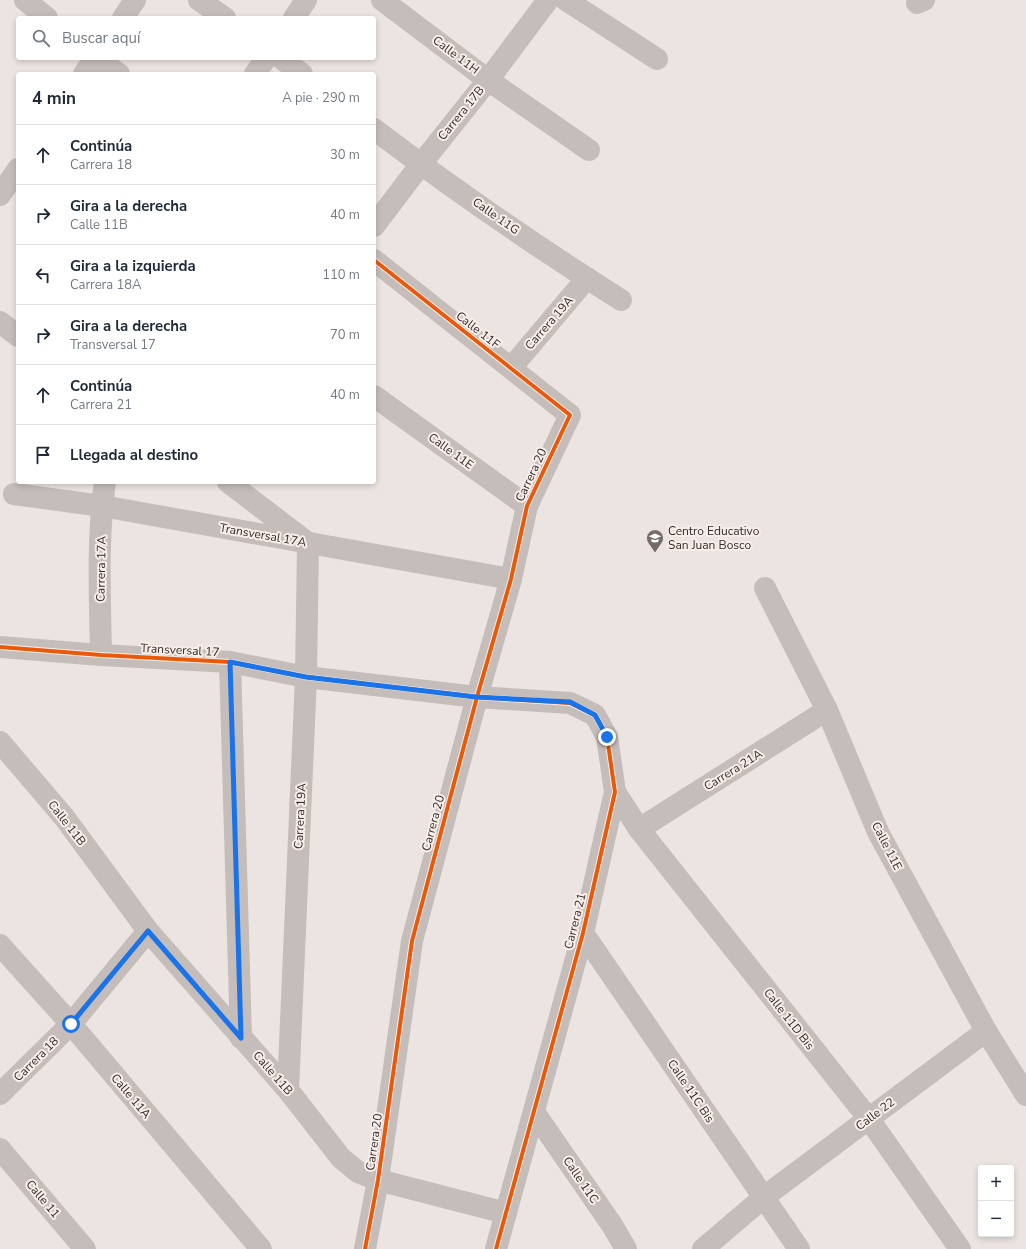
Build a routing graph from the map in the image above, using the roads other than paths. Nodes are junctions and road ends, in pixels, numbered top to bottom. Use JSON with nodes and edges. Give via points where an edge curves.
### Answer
{"nodes":[{"id":1,"x":25,"y":0,"type":"edge"},
{"id":2,"x":135,"y":0,"type":"edge"},
{"id":3,"x":199,"y":0,"type":"edge"},
{"id":4,"x":306,"y":0,"type":"edge"},
{"id":5,"x":382,"y":0,"type":"edge"},
{"id":6,"x":548,"y":0,"type":"edge"},
{"id":7,"x":566,"y":0,"type":"edge"},
{"id":8,"x":45,"y":16,"type":"edge"},
{"id":9,"x":123,"y":16,"type":"edge"},
{"id":10,"x":222,"y":16,"type":"edge"},
{"id":11,"x":295,"y":16,"type":"edge"},
{"id":12,"x":657,"y":59,"type":"dead end"},
{"id":13,"x":94,"y":60,"type":"edge"},
{"id":14,"x":99,"y":60,"type":"edge"},
{"id":15,"x":265,"y":60,"type":"edge"},
{"id":16,"x":284,"y":60,"type":"edge"},
{"id":17,"x":86,"y":72,"type":"edge"},
{"id":18,"x":116,"y":72,"type":"edge"},
{"id":19,"x":256,"y":72,"type":"edge"},
{"id":20,"x":299,"y":72,"type":"edge"},
{"id":21,"x":488,"y":80,"type":"junction"},
{"id":22,"x":376,"y":130,"type":"edge"},
{"id":23,"x":589,"y":150,"type":"dead end"},
{"id":24,"x":421,"y":164,"type":"junction"},
{"id":25,"x":16,"y":172,"type":"edge"},
{"id":26,"x":0,"y":195,"type":"edge"},
{"id":27,"x":376,"y":223,"type":"edge"},
{"id":28,"x":376,"y":262,"type":"edge"},
{"id":29,"x":587,"y":278,"type":"junction"},
{"id":30,"x":621,"y":300,"type":"dead end"},
{"id":31,"x":0,"y":322,"type":"edge"},
{"id":32,"x":16,"y":334,"type":"edge"},
{"id":33,"x":511,"y":368,"type":"junction"},
{"id":34,"x":376,"y":397,"type":"edge"},
{"id":35,"x":570,"y":415,"type":"joint"},
{"id":36,"x":105,"y":484,"type":"edge"},
{"id":37,"x":231,"y":484,"type":"edge"},
{"id":38,"x":14,"y":494,"type":"dead end"},
{"id":39,"x":102,"y":506,"type":"junction"},
{"id":40,"x":527,"y":506,"type":"junction"},
{"id":41,"x":308,"y":543,"type":"junction"},
{"id":42,"x":511,"y":579,"type":"junction"},
{"id":43,"x":765,"y":588,"type":"dead end"},
{"id":44,"x":0,"y":647,"type":"edge"},
{"id":45,"x":101,"y":655,"type":"junction"},
{"id":46,"x":230,"y":662,"type":"junction"},
{"id":47,"x":306,"y":677,"type":"junction"},
{"id":48,"x":476,"y":697,"type":"junction"},
{"id":49,"x":827,"y":710,"type":"junction"},
{"id":50,"x":0,"y":742,"type":"edge"},
{"id":51,"x":615,"y":792,"type":"junction"},
{"id":52,"x":639,"y":829,"type":"junction"},
{"id":53,"x":148,"y":931,"type":"junction"},
{"id":54,"x":583,"y":933,"type":"junction"},
{"id":55,"x":0,"y":945,"type":"edge"},
{"id":56,"x":71,"y":1024,"type":"junction"},
{"id":57,"x":986,"y":1031,"type":"junction"},
{"id":58,"x":241,"y":1038,"type":"junction"},
{"id":59,"x":288,"y":1090,"type":"junction"},
{"id":60,"x":0,"y":1094,"type":"edge"},
{"id":61,"x":1026,"y":1095,"type":"edge"},
{"id":62,"x":534,"y":1112,"type":"junction"},
{"id":63,"x":869,"y":1119,"type":"junction"},
{"id":64,"x":0,"y":1149,"type":"edge"},
{"id":65,"x":378,"y":1180,"type":"junction"},
{"id":66,"x":764,"y":1197,"type":"junction"},
{"id":67,"x":506,"y":1213,"type":"junction"},
{"id":68,"x":85,"y":1249,"type":"edge"},
{"id":69,"x":261,"y":1249,"type":"edge"},
{"id":70,"x":365,"y":1249,"type":"edge"},
{"id":71,"x":496,"y":1249,"type":"edge"},
{"id":72,"x":626,"y":1249,"type":"edge"},
{"id":73,"x":703,"y":1249,"type":"edge"},
{"id":74,"x":799,"y":1249,"type":"edge"},
{"id":75,"x":960,"y":1249,"type":"edge"}],
"edges":[{"from":1,"to":8,"type":"street"},
{"from":2,"to":9,"type":"street"},
{"from":3,"to":10,"type":"street"},
{"from":4,"to":11,"type":"street"},
{"from":5,"to":21,"type":"street","name":"Calle 11H"},
{"from":6,"to":21,"type":"street","name":"Carrera 17B"},
{"from":7,"to":12,"type":"street"},
{"from":13,"to":17,"type":"street"},
{"from":14,"to":18,"type":"street"},
{"from":15,"to":19,"type":"street"},
{"from":16,"to":20,"type":"street"},
{"from":21,"to":23,"type":"street","name":"Calle 11H"},
{"from":21,"to":24,"type":"street","name":"Carrera 17B"},
{"from":22,"to":24,"type":"street","name":"Calle 11G"},
{"from":24,"to":27,"type":"street","name":"Carrera 17B"},
{"from":24,"to":29,"type":"street","name":"Calle 11G"},
{"from":25,"to":26,"type":"street"},
{"from":28,"to":33,"type":"street","name":"Calle 11F"},
{"from":29,"to":30,"type":"street","name":"Calle 11G"},
{"from":29,"to":33,"type":"street","name":"Carrera 19A"},
{"from":31,"to":32,"type":"street"},
{"from":33,"to":35,"type":"street","name":"Calle 11F"},
{"from":34,"to":40,"type":"street","name":"Calle 11E"},
{"from":35,"to":40,"type":"street","name":"Carrera 20"},
{"from":36,"to":39,"type":"street","name":"Carrera 17A"},
{"from":37,"to":41,"type":"street"},
{"from":38,"to":39,"type":"street","name":"Transversal 17A"},
{"from":39,"to":41,"type":"street","name":"Transversal 17A"},
{"from":39,"to":45,"type":"street","name":"Carrera 17A"},
{"from":40,"to":42,"type":"street","name":"Carrera 20"},
{"from":41,"to":42,"type":"street","name":"Transversal 17A"},
{"from":41,"to":47,"type":"street","name":"Carrera 19A"},
{"from":42,"to":48,"type":"street","name":"Carrera 20"},
{"from":43,"to":49,"type":"street","name":"Calle 11E"},
{"from":44,"to":45,"type":"street","name":"Transversal 17"},
{"from":45,"to":46,"type":"street","name":"Transversal 17"},
{"from":46,"to":47,"type":"street","name":"Transversal 17"},
{"from":46,"to":58,"type":"street"},
{"from":47,"to":48,"type":"street","name":"Transversal 17"},
{"from":47,"to":59,"type":"street","name":"Carrera 19A"},
{"from":48,"to":51,"type":"street","name":"Carrera 21","via":[[570,702],[595,715],[607,737]]},
{"from":48,"to":65,"type":"street","name":"Carrera 20","via":[[412,941]]},
{"from":49,"to":52,"type":"street","name":"Carrera 21A"},
{"from":49,"to":57,"type":"street","name":"Calle 11E","via":[[878,832]]},
{"from":50,"to":53,"type":"street","name":"Calle 11B","via":[[64,817]]},
{"from":51,"to":52,"type":"street","name":"Calle 11D Bis"},
{"from":51,"to":54,"type":"street","name":"Carrera 21"},
{"from":52,"to":63,"type":"street","name":"Calle 11D Bis"},
{"from":53,"to":56,"type":"street","name":"Carrera 18"},
{"from":53,"to":58,"type":"street","name":"Calle 11B"},
{"from":54,"to":62,"type":"street","name":"Carrera 21"},
{"from":54,"to":66,"type":"street","name":"Calle 11C Bis"},
{"from":55,"to":56,"type":"street","name":"Calle 11A"},
{"from":56,"to":60,"type":"street","name":"Carrera 18"},
{"from":56,"to":69,"type":"street","name":"Calle 11A"},
{"from":57,"to":61,"type":"street","name":"Calle 11E"},
{"from":57,"to":63,"type":"street","name":"Calle 22"},
{"from":58,"to":59,"type":"street","name":"Calle 11B"},
{"from":59,"to":65,"type":"street","name":"Calle 11B","via":[[341,1158],[358,1172]]},
{"from":62,"to":67,"type":"street","name":"Carrera 21"},
{"from":62,"to":72,"type":"street","name":"Calle 11C"},
{"from":63,"to":66,"type":"street","name":"Calle 22"},
{"from":63,"to":75,"type":"street","name":"Calle 11D Bis"},
{"from":64,"to":68,"type":"street","name":"Calle 11"},
{"from":65,"to":67,"type":"street","name":"Calle 11B"},
{"from":65,"to":70,"type":"street","name":"Carrera 20"},
{"from":66,"to":73,"type":"street","name":"Calle 22"},
{"from":66,"to":74,"type":"street","name":"Calle 11C Bis"},
{"from":67,"to":71,"type":"street","name":"Carrera 21"}]}
